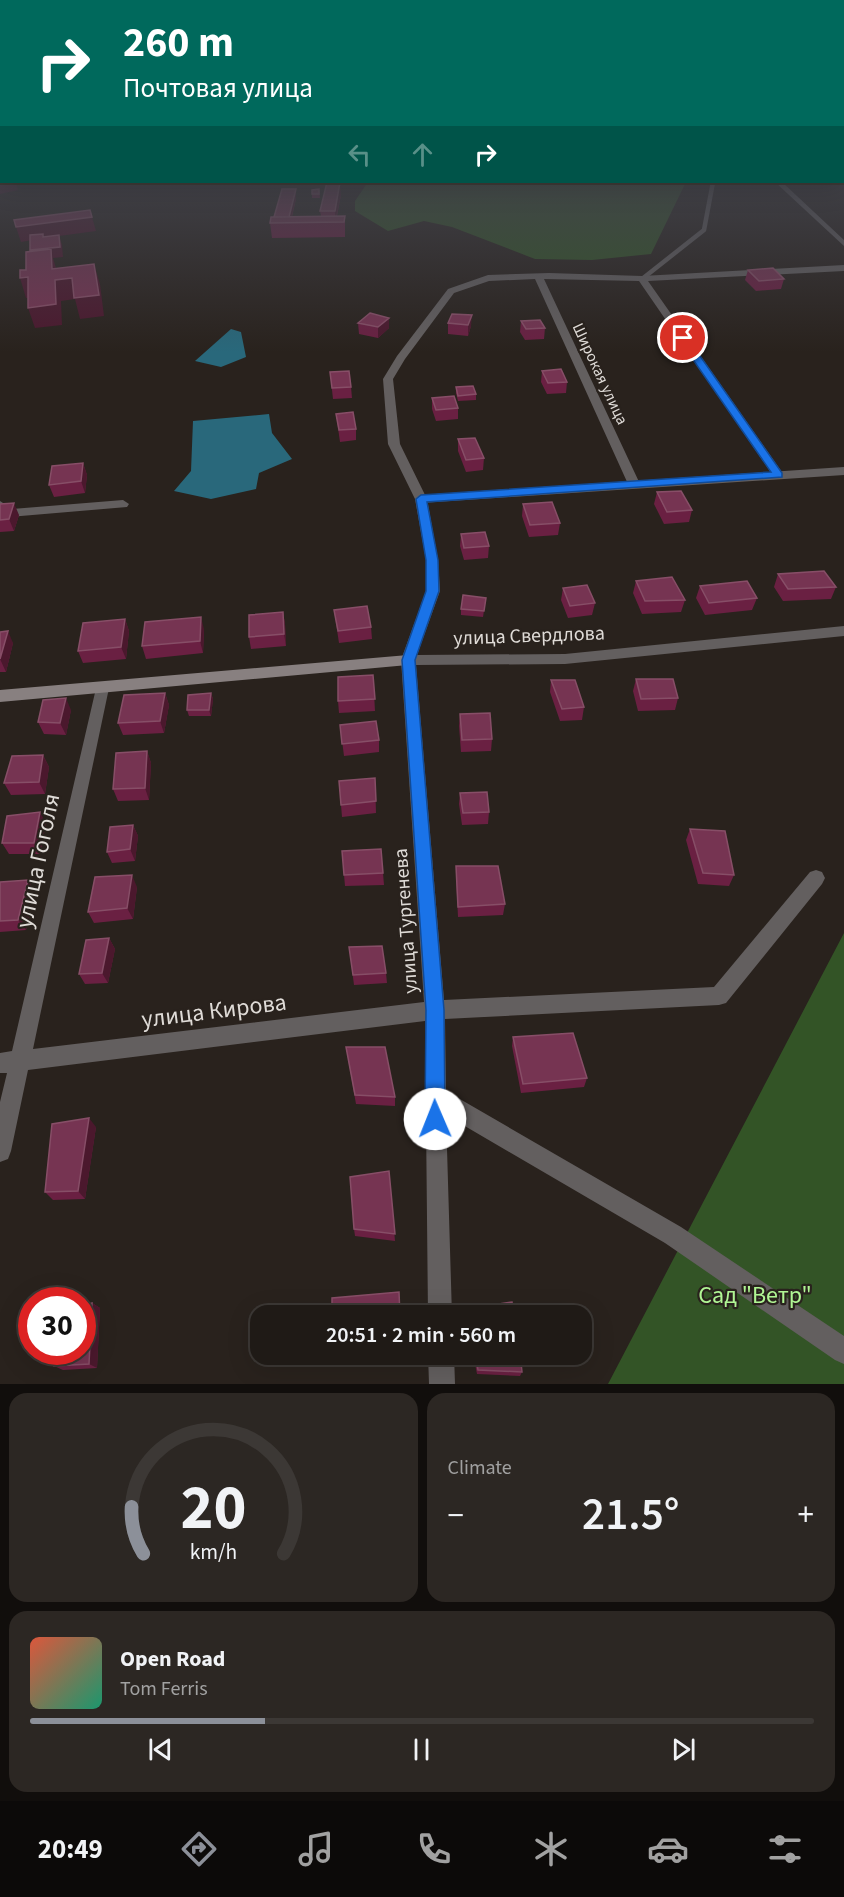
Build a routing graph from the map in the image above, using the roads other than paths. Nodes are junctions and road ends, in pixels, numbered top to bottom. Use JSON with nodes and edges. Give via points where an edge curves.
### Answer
{"nodes":[{"id":1,"x":706,"y":223,"type":"edge"},
{"id":2,"x":821,"y":223,"type":"edge"},
{"id":3,"x":844,"y":244,"type":"edge"},
{"id":4,"x":844,"y":268,"type":"edge"},
{"id":5,"x":538,"y":276,"type":"junction"},
{"id":6,"x":642,"y":279,"type":"junction"},
{"id":7,"x":844,"y":471,"type":"edge"},
{"id":8,"x":778,"y":475,"type":"junction"},
{"id":9,"x":634,"y":484,"type":"junction"},
{"id":10,"x":421,"y":499,"type":"junction"},
{"id":11,"x":123,"y":504,"type":"dead end"},
{"id":12,"x":0,"y":506,"type":"edge"},
{"id":13,"x":844,"y":631,"type":"edge"},
{"id":14,"x":408,"y":660,"type":"junction"},
{"id":15,"x":102,"y":688,"type":"junction"},
{"id":16,"x":0,"y":696,"type":"edge"},
{"id":17,"x":816,"y":878,"type":"dead end"},
{"id":18,"x":435,"y":1010,"type":"junction"},
{"id":19,"x":10,"y":1062,"type":"edge"},
{"id":20,"x":435,"y":1097,"type":"junction"},
{"id":21,"x":0,"y":1151,"type":"edge"},
{"id":22,"x":440,"y":1305,"type":"edge"},
{"id":23,"x":844,"y":1351,"type":"edge"},
{"id":24,"x":441,"y":1365,"type":"edge"},
{"id":25,"x":442,"y":1384,"type":"edge"}],
"edges":[{"from":1,"to":6,"type":"lane","via":[[704,230]]},
{"from":2,"to":3,"type":"street"},
{"from":4,"to":6,"type":"street"},
{"from":5,"to":6,"type":"street"},
{"from":5,"to":9,"type":"street","name":"Широкая улица"},
{"from":5,"to":10,"type":"street","name":"улица Тургенева","via":[[488,278],[451,291],[388,379],[394,444]]},
{"from":6,"to":8,"type":"street"},
{"from":7,"to":8,"type":"lane"},
{"from":8,"to":9,"type":"lane"},
{"from":9,"to":10,"type":"lane"},
{"from":10,"to":14,"type":"street","name":"улица Тургенева","via":[[432,560],[433,591]]},
{"from":11,"to":12,"type":"street","via":[[9,513]]},
{"from":13,"to":14,"type":"street","name":"улица Свердлова","via":[[565,658]]},
{"from":14,"to":15,"type":"street","name":"улица Свердлова"},
{"from":14,"to":18,"type":"street","name":"улица Тургенева"},
{"from":15,"to":16,"type":"street","name":"улица Свердлова"},
{"from":15,"to":19,"type":"street","name":"улица Гоголя"},
{"from":17,"to":18,"type":"street","name":"улица Кирова","via":[[719,996]]},
{"from":18,"to":19,"type":"street","name":"улица Кирова"},
{"from":18,"to":20,"type":"street","name":"улица Тургенева"},
{"from":19,"to":21,"type":"street","name":"улица Гоголя"},
{"from":20,"to":22,"type":"street","name":"улица Тургенева"},
{"from":20,"to":23,"type":"street","via":[[673,1234]]},
{"from":24,"to":25,"type":"street"}]}
